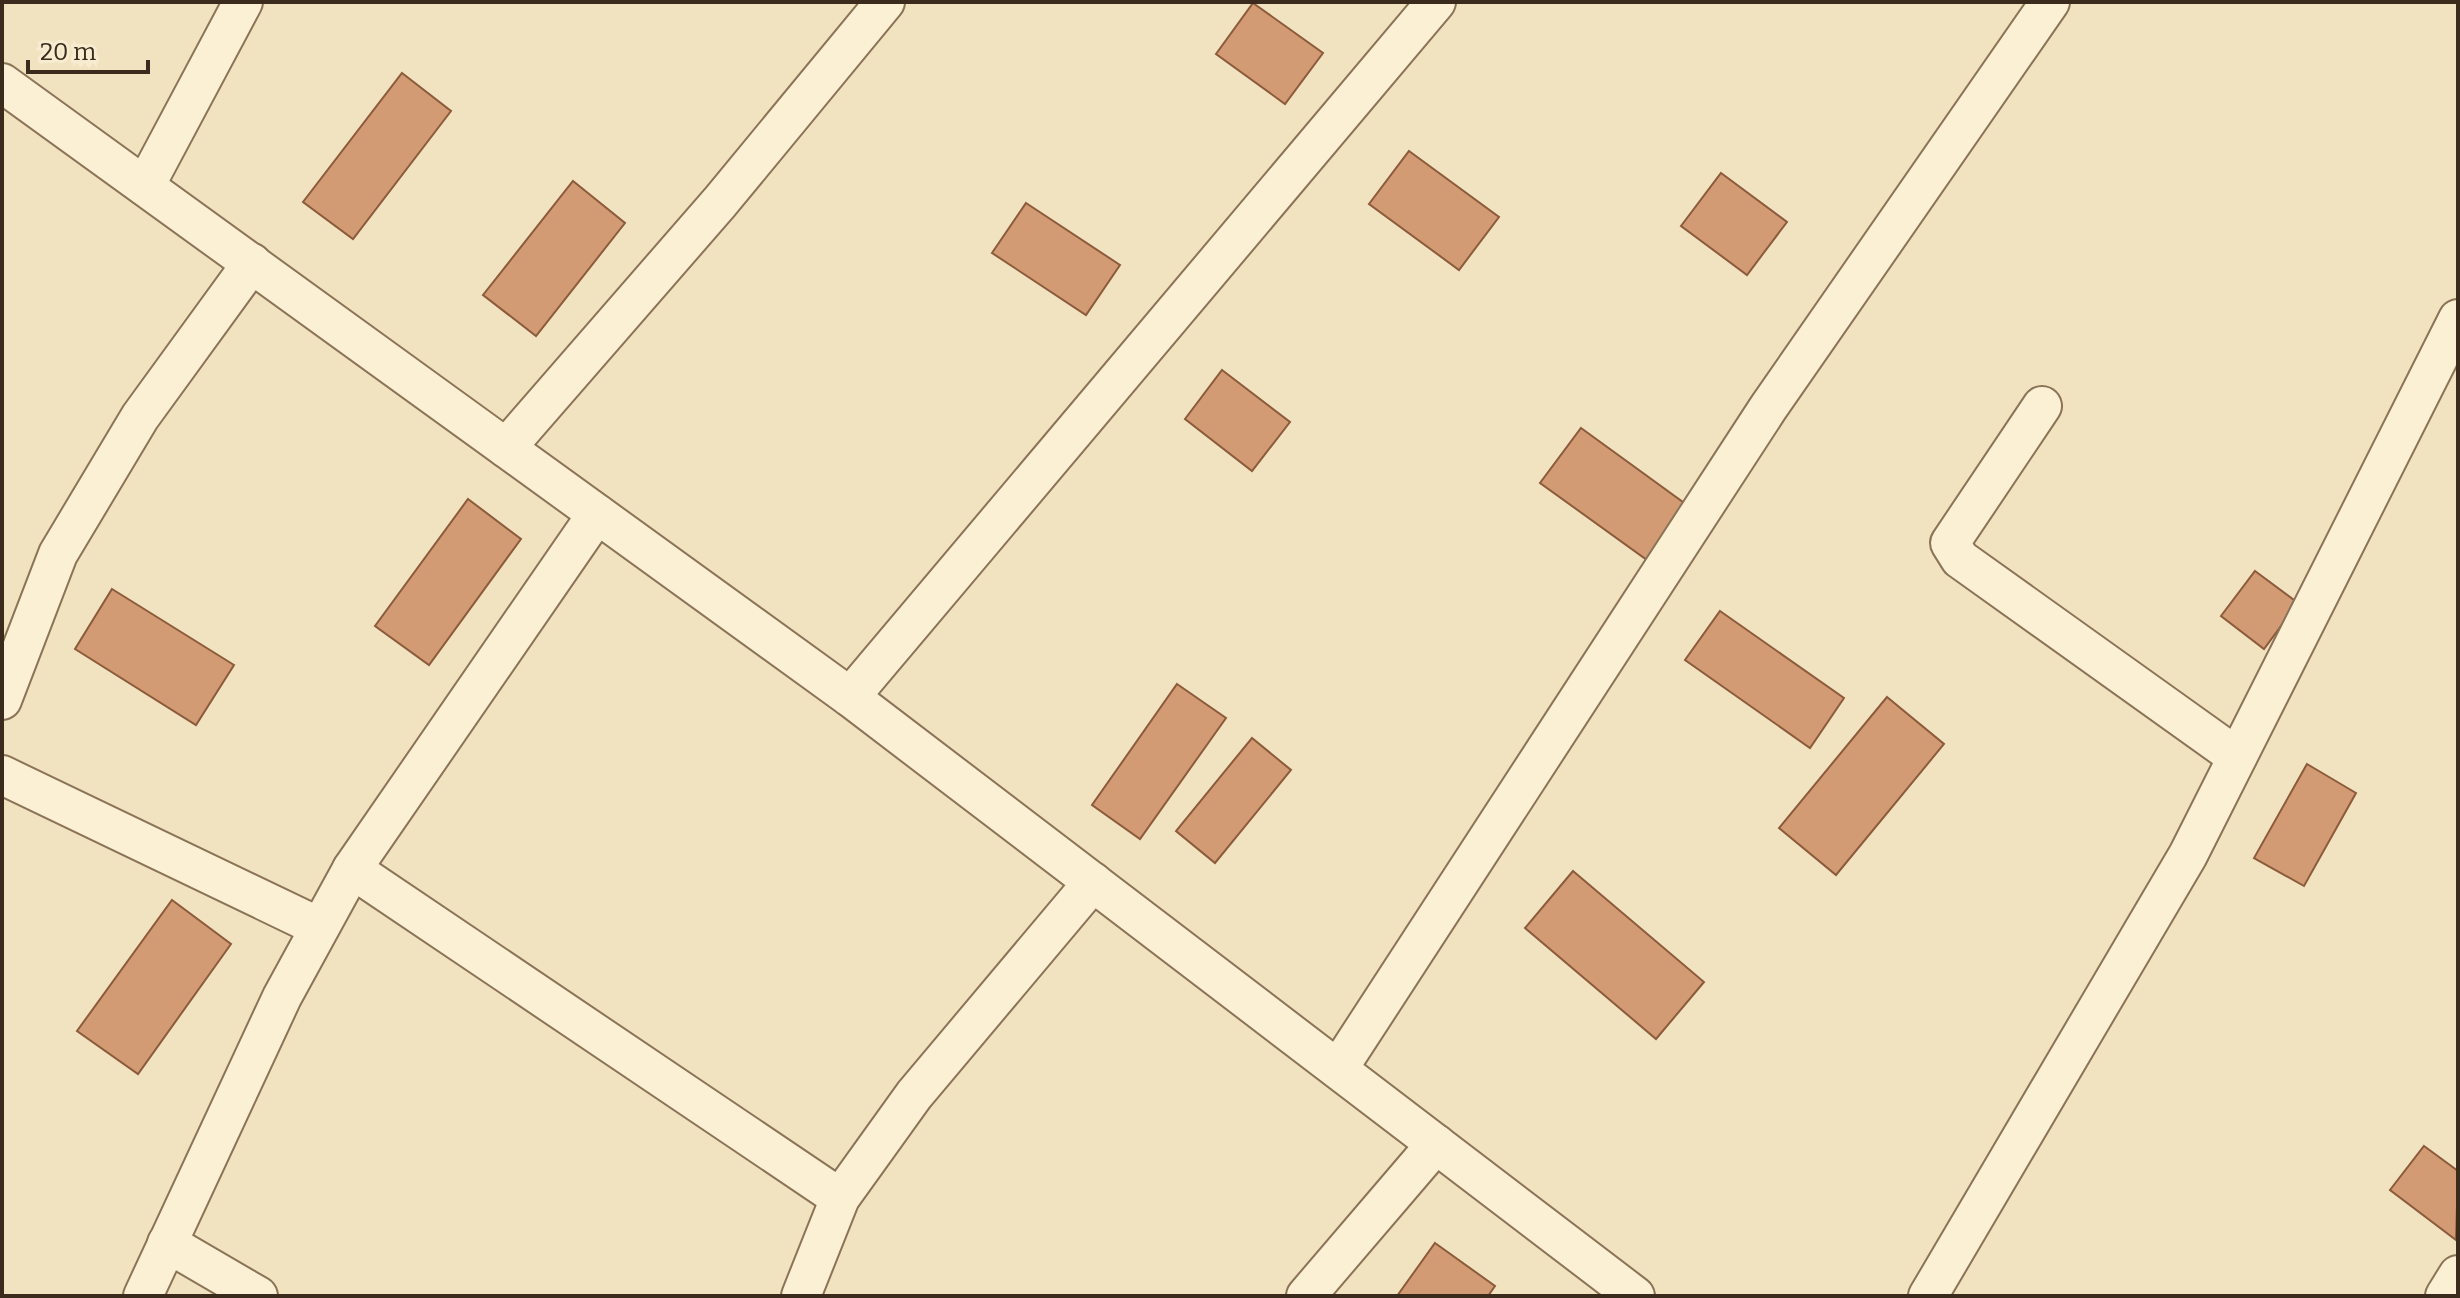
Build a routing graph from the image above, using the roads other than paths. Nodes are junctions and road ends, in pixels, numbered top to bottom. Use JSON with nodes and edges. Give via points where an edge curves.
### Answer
{"nodes":[{"id":1,"x":243,"y":2,"type":"edge"},
{"id":2,"x":885,"y":2,"type":"edge"},
{"id":3,"x":1436,"y":2,"type":"edge"},
{"id":4,"x":2050,"y":2,"type":"edge"},
{"id":5,"x":2,"y":83,"type":"edge"},
{"id":6,"x":145,"y":186,"type":"junction"},
{"id":7,"x":252,"y":263,"type":"junction"},
{"id":8,"x":2458,"y":319,"type":"edge"},
{"id":9,"x":2042,"y":406,"type":"dead end"},
{"id":10,"x":506,"y":448,"type":"junction"},
{"id":11,"x":597,"y":514,"type":"junction"},
{"id":12,"x":850,"y":697,"type":"junction"},
{"id":13,"x":2,"y":700,"type":"edge"},
{"id":14,"x":2237,"y":757,"type":"junction"},
{"id":15,"x":2,"y":775,"type":"edge"},
{"id":16,"x":352,"y":869,"type":"junction"},
{"id":17,"x":1093,"y":882,"type":"junction"},
{"id":18,"x":319,"y":927,"type":"junction"},
{"id":19,"x":1338,"y":1069,"type":"junction"},
{"id":20,"x":1436,"y":1144,"type":"junction"},
{"id":21,"x":840,"y":1198,"type":"junction"},
{"id":22,"x":167,"y":1243,"type":"junction"},
{"id":23,"x":2458,"y":1275,"type":"edge"},
{"id":24,"x":143,"y":1296,"type":"edge"},
{"id":25,"x":258,"y":1296,"type":"edge"},
{"id":26,"x":801,"y":1296,"type":"edge"},
{"id":27,"x":1306,"y":1296,"type":"edge"},
{"id":28,"x":1635,"y":1296,"type":"edge"},
{"id":29,"x":1928,"y":1296,"type":"edge"},
{"id":30,"x":2445,"y":1296,"type":"edge"}],
"edges":[{"from":1,"to":6,"type":"street"},
{"from":2,"to":10,"type":"street"},
{"from":3,"to":12,"type":"street"},
{"from":4,"to":19,"type":"street","via":[[1768,408]]},
{"from":5,"to":6,"type":"street"},
{"from":6,"to":7,"type":"street"},
{"from":7,"to":10,"type":"street"},
{"from":7,"to":13,"type":"street","via":[[140,417],[58,554]]},
{"from":8,"to":14,"type":"street"},
{"from":9,"to":14,"type":"street","via":[[1950,543],[1960,559]]},
{"from":10,"to":11,"type":"street"},
{"from":11,"to":12,"type":"street"},
{"from":11,"to":16,"type":"street"},
{"from":12,"to":17,"type":"street"},
{"from":14,"to":29,"type":"street","via":[[2188,855]]},
{"from":15,"to":18,"type":"street"},
{"from":16,"to":18,"type":"street"},
{"from":16,"to":21,"type":"street"},
{"from":17,"to":19,"type":"street"},
{"from":17,"to":21,"type":"street","via":[[914,1095]]},
{"from":18,"to":22,"type":"street"},
{"from":19,"to":20,"type":"street"},
{"from":20,"to":27,"type":"street"},
{"from":20,"to":28,"type":"street"},
{"from":21,"to":26,"type":"street"},
{"from":22,"to":24,"type":"street"},
{"from":22,"to":25,"type":"street"},
{"from":23,"to":30,"type":"street"}]}
